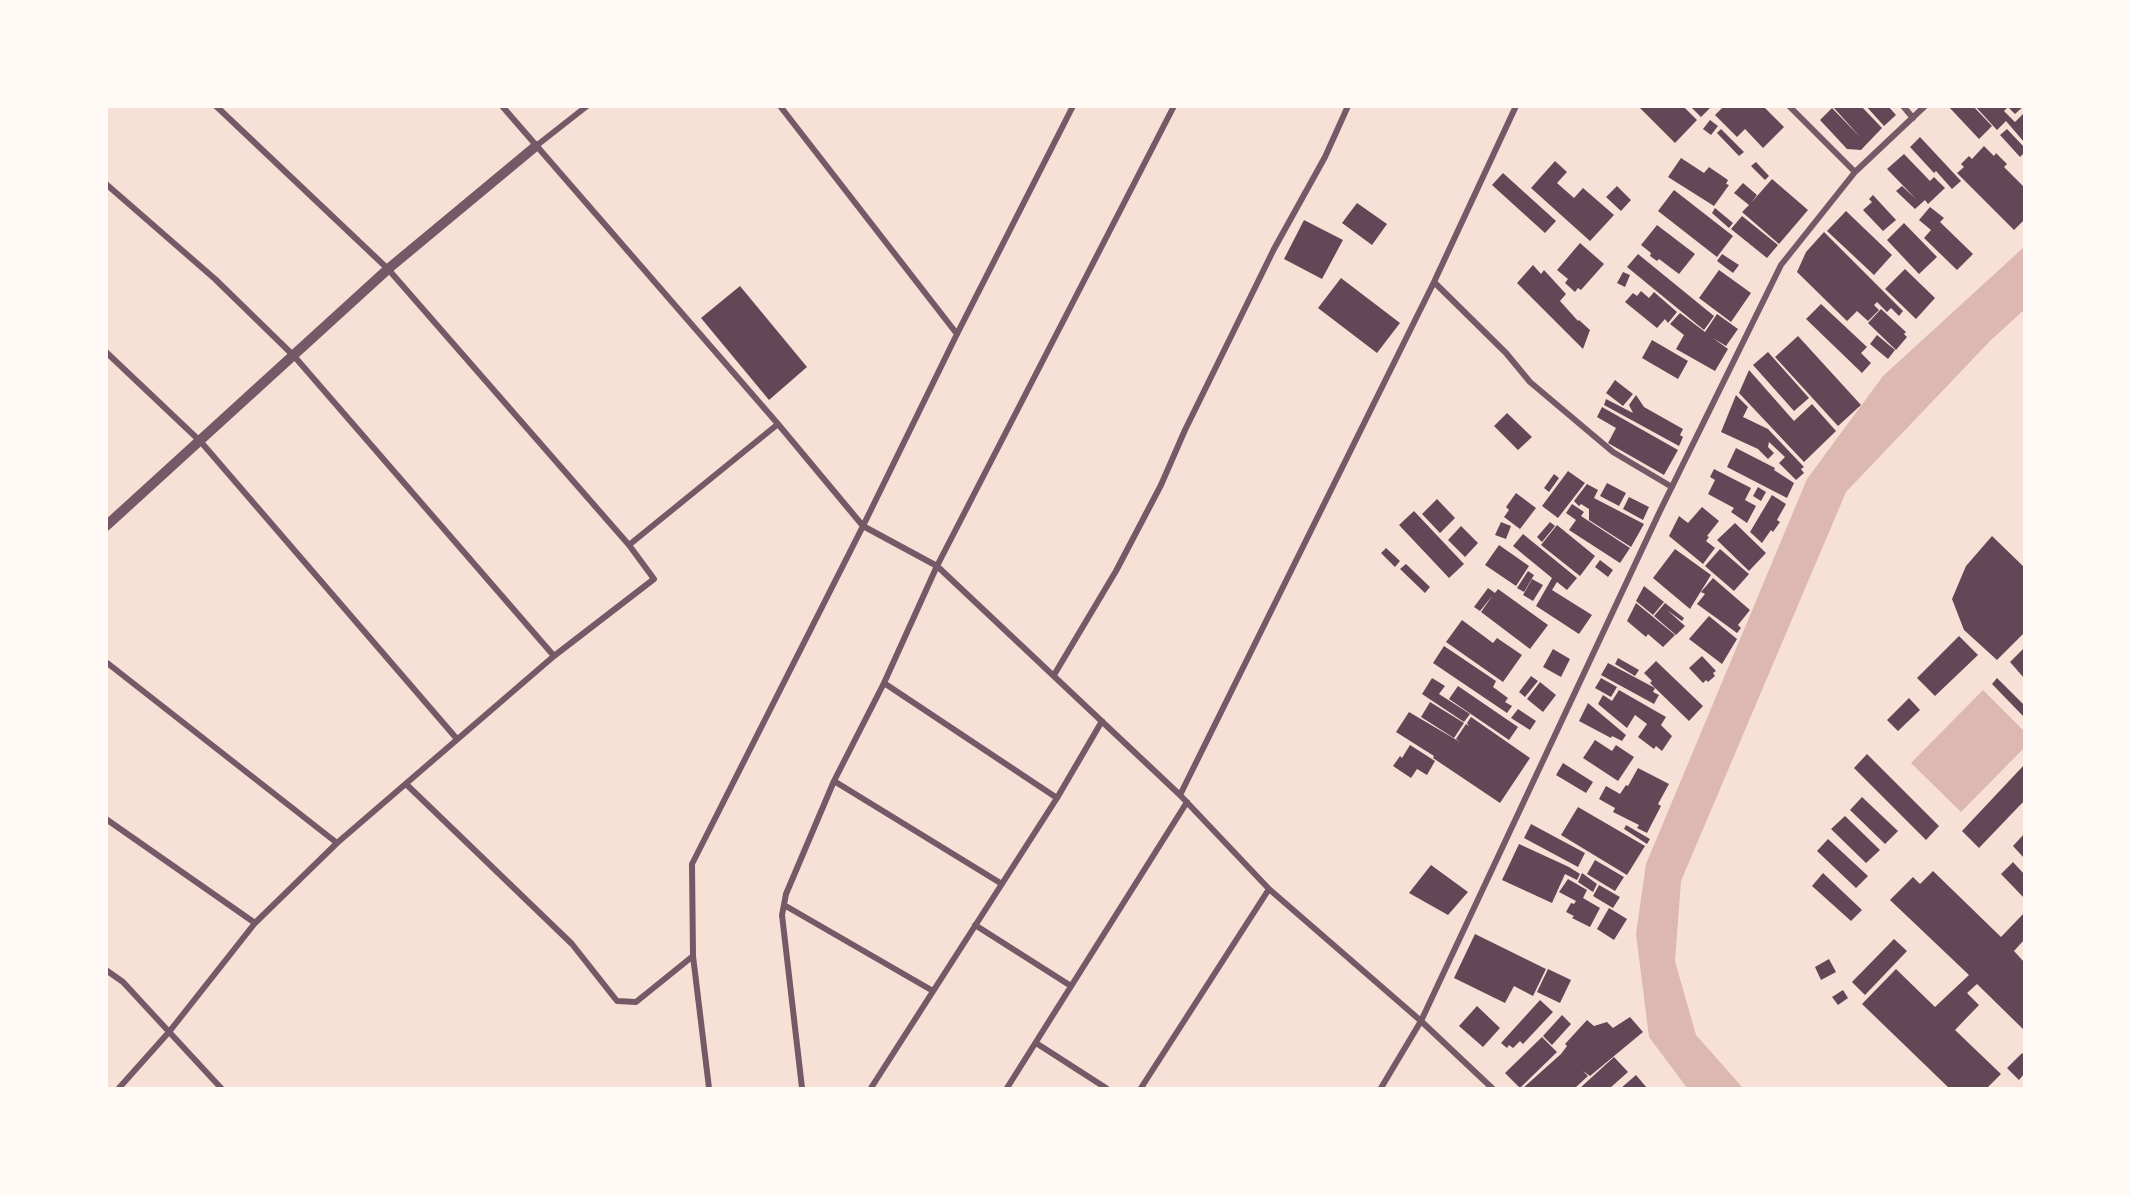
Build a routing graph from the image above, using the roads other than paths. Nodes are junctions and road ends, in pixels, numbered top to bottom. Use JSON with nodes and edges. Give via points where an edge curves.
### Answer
{"nodes":[{"id":1,"x":216,"y":106,"type":"edge"},
{"id":2,"x":502,"y":106,"type":"edge"},
{"id":3,"x":587,"y":106,"type":"edge"},
{"id":4,"x":780,"y":106,"type":"edge"},
{"id":5,"x":1073,"y":106,"type":"edge"},
{"id":6,"x":1174,"y":106,"type":"edge"},
{"id":7,"x":1348,"y":106,"type":"edge"},
{"id":8,"x":1516,"y":106,"type":"edge"},
{"id":9,"x":1789,"y":106,"type":"edge"},
{"id":10,"x":1903,"y":106,"type":"edge"},
{"id":11,"x":1925,"y":106,"type":"edge"},
{"id":12,"x":1913,"y":118,"type":"junction"},
{"id":13,"x":536,"y":146,"type":"junction"},
{"id":14,"x":1855,"y":172,"type":"junction"},
{"id":15,"x":106,"y":184,"type":"edge"},
{"id":16,"x":388,"y":269,"type":"junction"},
{"id":17,"x":1434,"y":282,"type":"junction"},
{"id":18,"x":957,"y":334,"type":"junction"},
{"id":19,"x":106,"y":352,"type":"edge"},
{"id":20,"x":294,"y":356,"type":"junction"},
{"id":21,"x":778,"y":424,"type":"junction"},
{"id":22,"x":201,"y":442,"type":"junction"},
{"id":23,"x":1671,"y":488,"type":"junction"},
{"id":24,"x":106,"y":526,"type":"edge"},
{"id":25,"x":862,"y":526,"type":"junction"},
{"id":26,"x":629,"y":545,"type":"junction"},
{"id":27,"x":937,"y":566,"type":"junction"},
{"id":28,"x":554,"y":656,"type":"junction"},
{"id":29,"x":106,"y":662,"type":"edge"},
{"id":30,"x":1054,"y":675,"type":"junction"},
{"id":31,"x":884,"y":683,"type":"junction"},
{"id":32,"x":1102,"y":721,"type":"junction"},
{"id":33,"x":457,"y":739,"type":"junction"},
{"id":34,"x":834,"y":781,"type":"junction"},
{"id":35,"x":406,"y":784,"type":"junction"},
{"id":36,"x":1180,"y":795,"type":"junction"},
{"id":37,"x":1057,"y":798,"type":"junction"},
{"id":38,"x":1186,"y":802,"type":"junction"},
{"id":39,"x":106,"y":819,"type":"edge"},
{"id":40,"x":337,"y":843,"type":"junction"},
{"id":41,"x":1002,"y":884,"type":"junction"},
{"id":42,"x":1269,"y":889,"type":"junction"},
{"id":43,"x":784,"y":905,"type":"junction"},
{"id":44,"x":255,"y":923,"type":"junction"},
{"id":45,"x":975,"y":925,"type":"junction"},
{"id":46,"x":693,"y":956,"type":"junction"},
{"id":47,"x":106,"y":970,"type":"edge"},
{"id":48,"x":1071,"y":986,"type":"junction"},
{"id":49,"x":933,"y":991,"type":"junction"},
{"id":50,"x":1421,"y":1021,"type":"junction"},
{"id":51,"x":169,"y":1032,"type":"junction"},
{"id":52,"x":1036,"y":1043,"type":"junction"},
{"id":53,"x":119,"y":1089,"type":"edge"},
{"id":54,"x":221,"y":1089,"type":"edge"},
{"id":55,"x":709,"y":1089,"type":"edge"},
{"id":56,"x":802,"y":1089,"type":"edge"},
{"id":57,"x":871,"y":1089,"type":"edge"},
{"id":58,"x":1007,"y":1089,"type":"edge"},
{"id":59,"x":1106,"y":1089,"type":"edge"},
{"id":60,"x":1141,"y":1089,"type":"edge"},
{"id":61,"x":1381,"y":1089,"type":"edge"},
{"id":62,"x":1492,"y":1089,"type":"edge"}],
"edges":[{"from":1,"to":16,"type":"street"},
{"from":2,"to":13,"type":"street"},
{"from":3,"to":13,"type":"street"},
{"from":4,"to":18,"type":"street"},
{"from":5,"to":18,"type":"street"},
{"from":6,"to":27,"type":"street"},
{"from":7,"to":30,"type":"street","via":[[1274,249],[1161,485]]},
{"from":8,"to":17,"type":"street"},
{"from":9,"to":14,"type":"street"},
{"from":10,"to":12,"type":"street"},
{"from":11,"to":12,"type":"street"},
{"from":12,"to":14,"type":"street"},
{"from":13,"to":16,"type":"street"},
{"from":13,"to":21,"type":"street"},
{"from":14,"to":23,"type":"street","via":[[1781,265]]},
{"from":15,"to":20,"type":"street","via":[[215,279]]},
{"from":16,"to":20,"type":"street"},
{"from":16,"to":26,"type":"street"},
{"from":17,"to":23,"type":"street","via":[[1530,382],[1613,452]]},
{"from":17,"to":36,"type":"street"},
{"from":18,"to":25,"type":"street"},
{"from":19,"to":22,"type":"street"},
{"from":20,"to":22,"type":"street"},
{"from":20,"to":28,"type":"street"},
{"from":21,"to":25,"type":"street"},
{"from":21,"to":26,"type":"street"},
{"from":22,"to":24,"type":"street"},
{"from":22,"to":33,"type":"street"},
{"from":23,"to":50,"type":"street"},
{"from":25,"to":27,"type":"street"},
{"from":25,"to":46,"type":"street","via":[[692,864]]},
{"from":26,"to":28,"type":"street","via":[[654,579]]},
{"from":27,"to":30,"type":"street"},
{"from":27,"to":31,"type":"street"},
{"from":28,"to":33,"type":"street"},
{"from":29,"to":40,"type":"street"},
{"from":30,"to":32,"type":"street"},
{"from":31,"to":34,"type":"street"},
{"from":31,"to":37,"type":"street"},
{"from":32,"to":36,"type":"street"},
{"from":32,"to":37,"type":"street"},
{"from":33,"to":35,"type":"street"},
{"from":34,"to":41,"type":"street"},
{"from":34,"to":43,"type":"street"},
{"from":35,"to":40,"type":"street"},
{"from":35,"to":46,"type":"street","via":[[572,944],[617,1001],[636,1002]]},
{"from":36,"to":38,"type":"street"},
{"from":37,"to":41,"type":"street"},
{"from":38,"to":42,"type":"street"},
{"from":38,"to":48,"type":"street"},
{"from":39,"to":44,"type":"street"},
{"from":40,"to":44,"type":"street"},
{"from":41,"to":45,"type":"street"},
{"from":42,"to":50,"type":"street"},
{"from":42,"to":60,"type":"street"},
{"from":43,"to":49,"type":"street"},
{"from":43,"to":56,"type":"street"},
{"from":44,"to":51,"type":"street"},
{"from":45,"to":48,"type":"street"},
{"from":45,"to":49,"type":"street"},
{"from":46,"to":55,"type":"street"},
{"from":47,"to":51,"type":"street","via":[[123,982]]},
{"from":48,"to":52,"type":"street"},
{"from":49,"to":57,"type":"street"},
{"from":50,"to":61,"type":"street"},
{"from":50,"to":62,"type":"street"},
{"from":51,"to":53,"type":"street"},
{"from":51,"to":54,"type":"street"},
{"from":52,"to":58,"type":"street"},
{"from":52,"to":59,"type":"street"}]}
